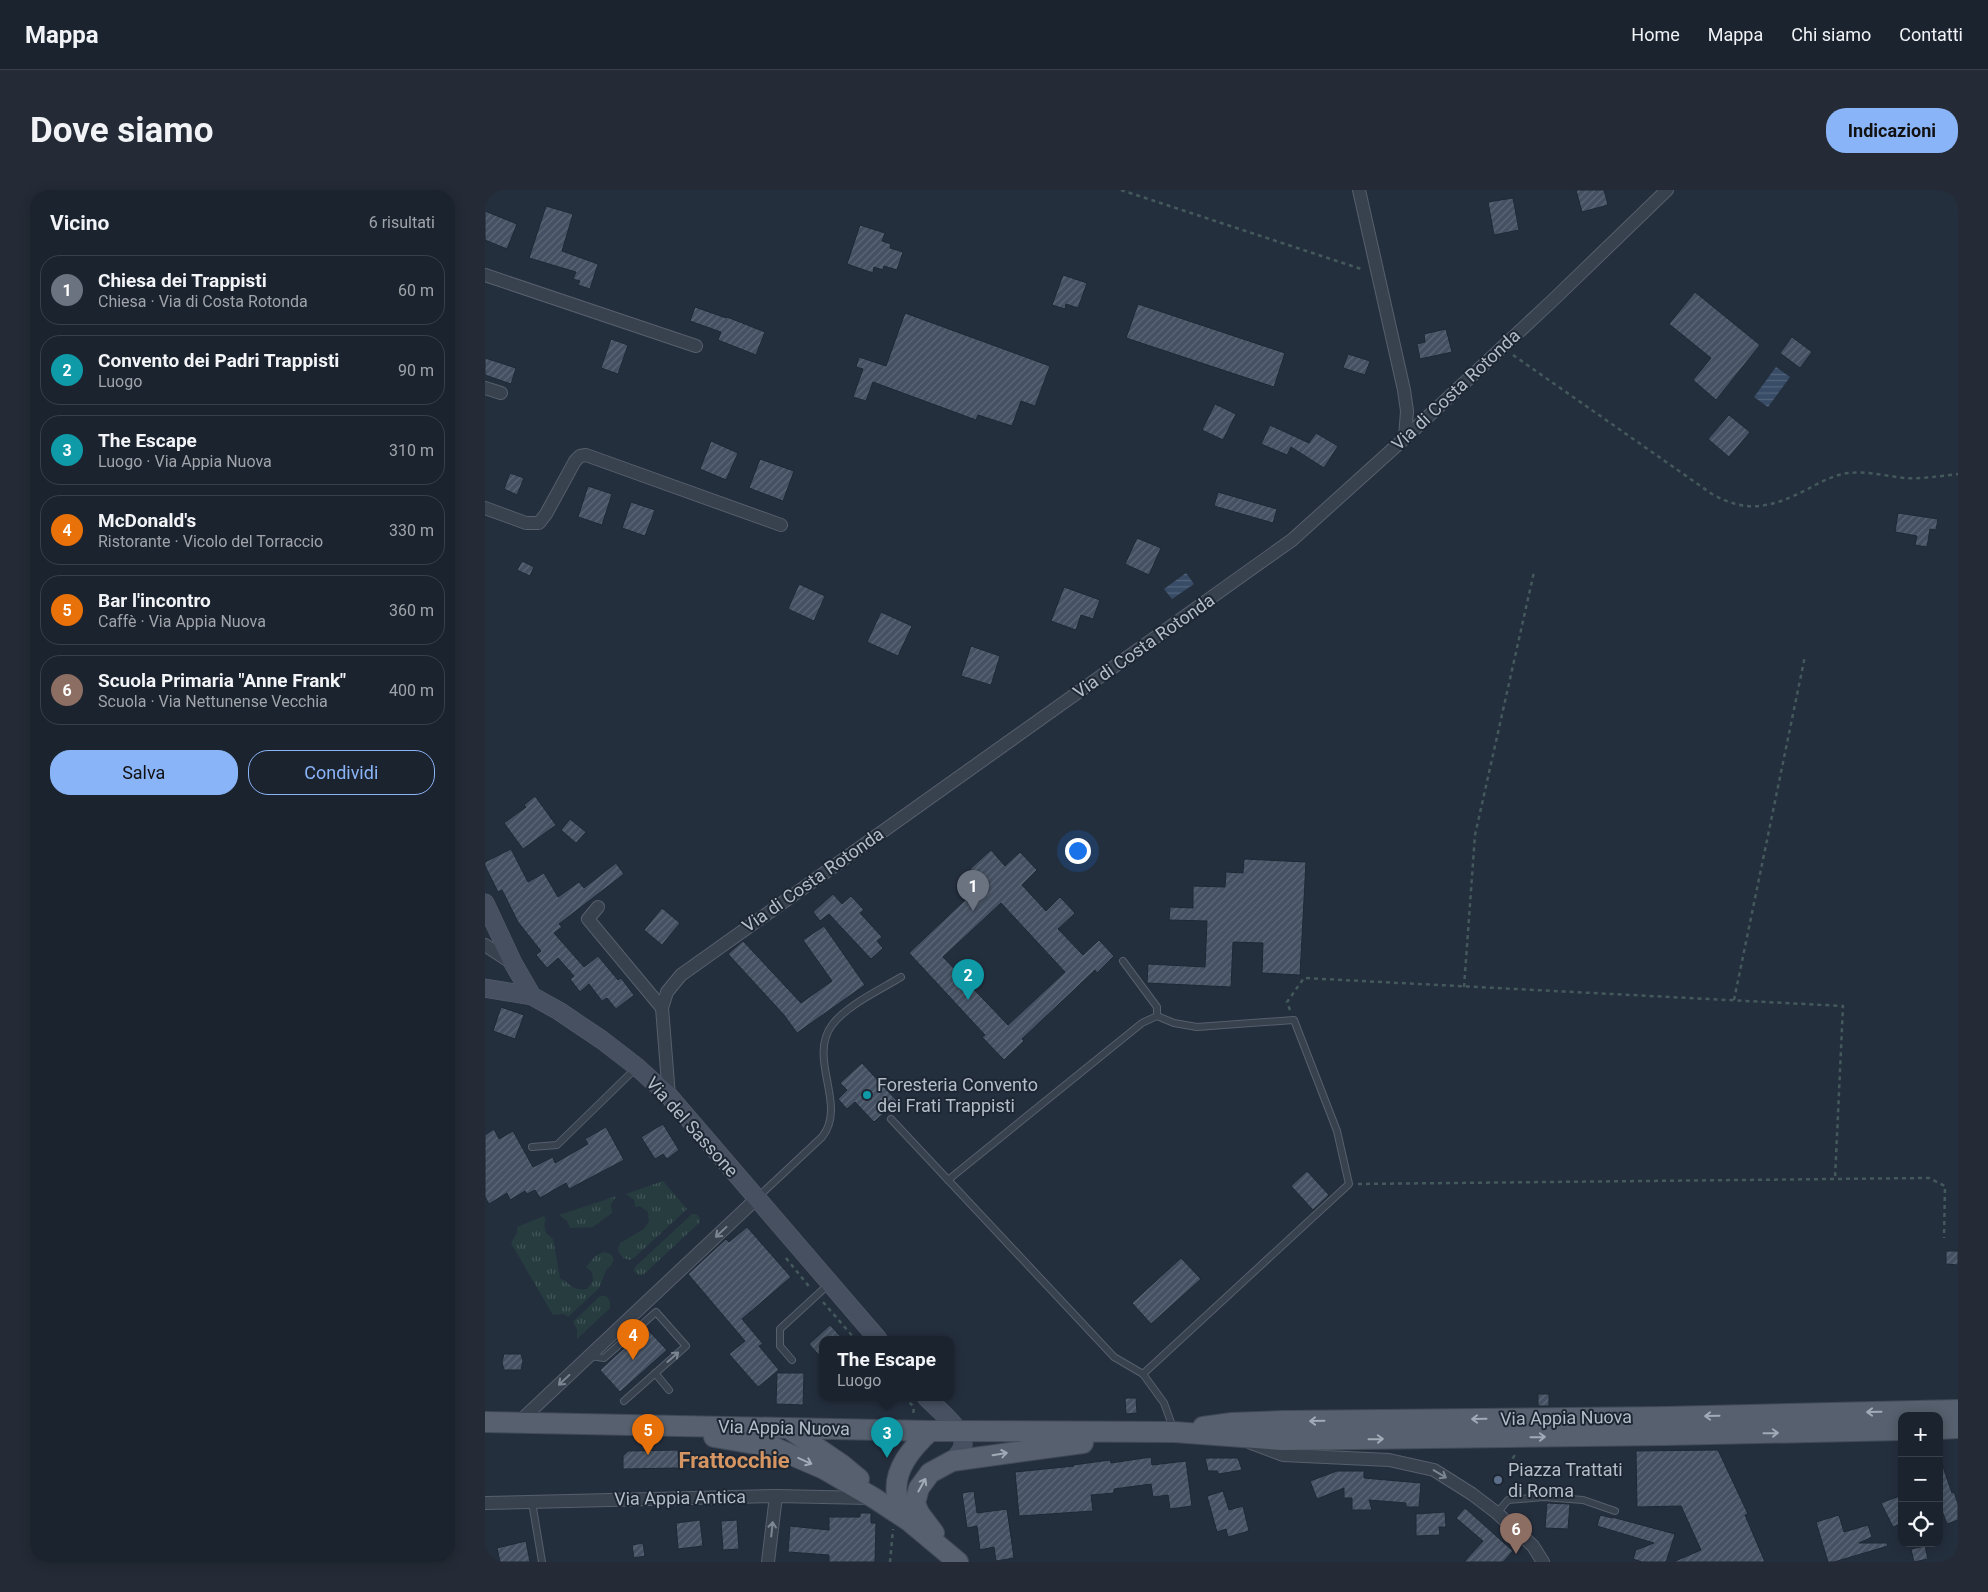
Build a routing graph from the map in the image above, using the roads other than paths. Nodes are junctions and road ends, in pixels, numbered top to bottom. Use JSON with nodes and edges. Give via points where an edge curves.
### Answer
{"nodes":[{"id":1,"x":1359,"y":190,"type":"edge"},
{"id":2,"x":1667,"y":190,"type":"edge"},
{"id":3,"x":485,"y":275,"type":"edge"},
{"id":4,"x":696,"y":346,"type":"dead end"},
{"id":5,"x":485,"y":388,"type":"edge"},
{"id":6,"x":501,"y":393,"type":"dead end"},
{"id":7,"x":1405,"y":438,"type":"junction"},
{"id":8,"x":485,"y":508,"type":"edge"},
{"id":9,"x":781,"y":524,"type":"dead end"},
{"id":10,"x":485,"y":903,"type":"edge"},
{"id":11,"x":598,"y":906,"type":"dead end"},
{"id":12,"x":485,"y":945,"type":"edge"},
{"id":13,"x":1123,"y":961,"type":"dead end"},
{"id":14,"x":513,"y":963,"type":"junction"},
{"id":15,"x":901,"y":977,"type":"dead end"},
{"id":16,"x":485,"y":988,"type":"edge"},
{"id":17,"x":532,"y":996,"type":"junction"},
{"id":18,"x":662,"y":1008,"type":"junction"},
{"id":19,"x":1157,"y":1016,"type":"junction"},
{"id":20,"x":637,"y":1067,"type":"junction"},
{"id":21,"x":669,"y":1096,"type":"junction"},
{"id":22,"x":891,"y":1119,"type":"dead end"},
{"id":23,"x":532,"y":1147,"type":"dead end"},
{"id":24,"x":948,"y":1180,"type":"junction"},
{"id":25,"x":756,"y":1199,"type":"junction"},
{"id":26,"x":830,"y":1283,"type":"junction"},
{"id":27,"x":875,"y":1336,"type":"edge"},
{"id":28,"x":590,"y":1356,"type":"junction"},
{"id":29,"x":792,"y":1360,"type":"dead end"},
{"id":30,"x":655,"y":1373,"type":"junction"},
{"id":31,"x":1143,"y":1374,"type":"junction"},
{"id":32,"x":669,"y":1390,"type":"dead end"},
{"id":33,"x":929,"y":1401,"type":"edge"},
{"id":34,"x":930,"y":1401,"type":"edge"},
{"id":35,"x":624,"y":1402,"type":"dead end"},
{"id":36,"x":1958,"y":1410,"type":"edge"},
{"id":37,"x":485,"y":1422,"type":"edge"},
{"id":38,"x":519,"y":1422,"type":"junction"},
{"id":39,"x":655,"y":1427,"type":"junction"},
{"id":40,"x":788,"y":1428,"type":"junction"},
{"id":41,"x":1958,"y":1428,"type":"edge"},
{"id":42,"x":1943,"y":1429,"type":"edge"},
{"id":43,"x":958,"y":1430,"type":"junction"},
{"id":44,"x":1898,"y":1430,"type":"edge"},
{"id":45,"x":930,"y":1431,"type":"junction"},
{"id":46,"x":1139,"y":1432,"type":"junction"},
{"id":47,"x":1174,"y":1432,"type":"junction"},
{"id":48,"x":1240,"y":1438,"type":"junction"},
{"id":49,"x":952,"y":1461,"type":"junction"},
{"id":50,"x":775,"y":1496,"type":"junction"},
{"id":51,"x":874,"y":1498,"type":"junction"},
{"id":52,"x":532,"y":1502,"type":"junction"},
{"id":53,"x":485,"y":1503,"type":"edge"},
{"id":54,"x":1615,"y":1511,"type":"dead end"},
{"id":55,"x":1497,"y":1514,"type":"junction"},
{"id":56,"x":901,"y":1516,"type":"junction"},
{"id":57,"x":954,"y":1559,"type":"edge"},
{"id":58,"x":542,"y":1562,"type":"edge"},
{"id":59,"x":768,"y":1562,"type":"edge"},
{"id":60,"x":1543,"y":1562,"type":"edge"}],
"edges":[{"from":1,"to":7,"type":"street","via":[[1405,397]]},
{"from":2,"to":7,"type":"street","name":"Via di Costa Rotonda"},
{"from":3,"to":4,"type":"street"},
{"from":5,"to":6,"type":"street"},
{"from":7,"to":18,"type":"street","name":"Via di Costa Rotonda","via":[[1276,552],[687,970],[671,986]]},
{"from":8,"to":9,"type":"street","via":[[526,523],[539,523],[575,461],[586,455]]},
{"from":10,"to":14,"type":"main road","name":"Via del Sassone"},
{"from":11,"to":18,"type":"street","via":[[589,919]]},
{"from":12,"to":14,"type":"street"},
{"from":13,"to":19,"type":"lane","via":[[1157,1007]]},
{"from":14,"to":17,"type":"main road","name":"Via del Sassone"},
{"from":15,"to":25,"type":"lane","via":[[849,1010],[831,1027],[824,1048],[831,1110],[829,1126],[822,1137]]},
{"from":16,"to":17,"type":"main road"},
{"from":17,"to":20,"type":"main road","name":"Via del Sassone","via":[[581,1025]]},
{"from":18,"to":21,"type":"street","name":"Via di Costa Rotonda"},
{"from":19,"to":24,"type":"lane","via":[[1142,1023]]},
{"from":19,"to":31,"type":"lane","via":[[1197,1027],[1294,1020],[1337,1131],[1349,1184]]},
{"from":20,"to":21,"type":"main road","name":"Via del Sassone"},
{"from":20,"to":23,"type":"lane","via":[[557,1145]]},
{"from":21,"to":25,"type":"main road","name":"Via del Sassone"},
{"from":22,"to":24,"type":"lane"},
{"from":24,"to":31,"type":"lane","via":[[1114,1357]]},
{"from":25,"to":26,"type":"main road","name":"Via del Sassone"},
{"from":25,"to":28,"type":"street","one_way":true},
{"from":26,"to":27,"type":"main road","name":"Via del Sassone"},
{"from":26,"to":29,"type":"lane","via":[[780,1329],[780,1346]]},
{"from":30,"to":28,"type":"lane","one_way":true,"via":[[686,1346],[656,1312],[605,1358]]},
{"from":28,"to":38,"type":"street","one_way":true},
{"from":30,"to":32,"type":"lane"},
{"from":30,"to":35,"type":"lane"},
{"from":31,"to":47,"type":"lane","via":[[1164,1403]]},
{"from":33,"to":45,"type":"main road","via":[[934,1422]]},
{"from":34,"to":43,"type":"main road"},
{"from":36,"to":47,"type":"main road","name":"Via Appia Nuova","one_way":true,"via":[[1232,1423]]},
{"from":37,"to":38,"type":"main road","name":"Via Appia Nuova"},
{"from":38,"to":39,"type":"main road","name":"Via Appia Nuova"},
{"from":39,"to":40,"type":"main road","name":"Via Appia Nuova"},
{"from":39,"to":51,"type":"main road","one_way":true,"via":[[773,1447],[823,1469]]},
{"from":40,"to":45,"type":"main road","name":"Via Appia Nuova"},
{"from":40,"to":51,"type":"main road","via":[[861,1480]]},
{"from":41,"to":42,"type":"main road"},
{"from":43,"to":45,"type":"main road","name":"Via Appia Nuova"},
{"from":43,"to":46,"type":"main road","name":"Via Appia Nuova"},
{"from":43,"to":49,"type":"main road","via":[[963,1441],[961,1452]]},
{"from":48,"to":44,"type":"main road","name":"Via Appia Nuova","one_way":true,"via":[[1282,1440]]},
{"from":45,"to":56,"type":"main road","via":[[915,1445],[898,1475]]},
{"from":46,"to":47,"type":"main road","name":"Via Appia Nuova"},
{"from":49,"to":46,"type":"main road","one_way":true,"via":[[1078,1444]]},
{"from":47,"to":48,"type":"main road","name":"Via Appia Nuova"},
{"from":48,"to":55,"type":"street","one_way":true,"via":[[1283,1455],[1389,1460],[1434,1470]]},
{"from":57,"to":49,"type":"main road","one_way":true,"via":[[915,1503],[919,1488],[930,1473]]},
{"from":50,"to":51,"type":"street","name":"Via Appia Antica"},
{"from":50,"to":52,"type":"street","name":"Via Appia Antica"},
{"from":59,"to":50,"type":"street","one_way":true},
{"from":51,"to":56,"type":"main road"},
{"from":52,"to":53,"type":"street","name":"Via Appia Antica"},
{"from":52,"to":58,"type":"lane"},
{"from":54,"to":55,"type":"lane","via":[[1583,1500],[1543,1498],[1507,1500]]},
{"from":55,"to":60,"type":"street","via":[[1533,1546]]},
{"from":56,"to":57,"type":"main road"}]}
